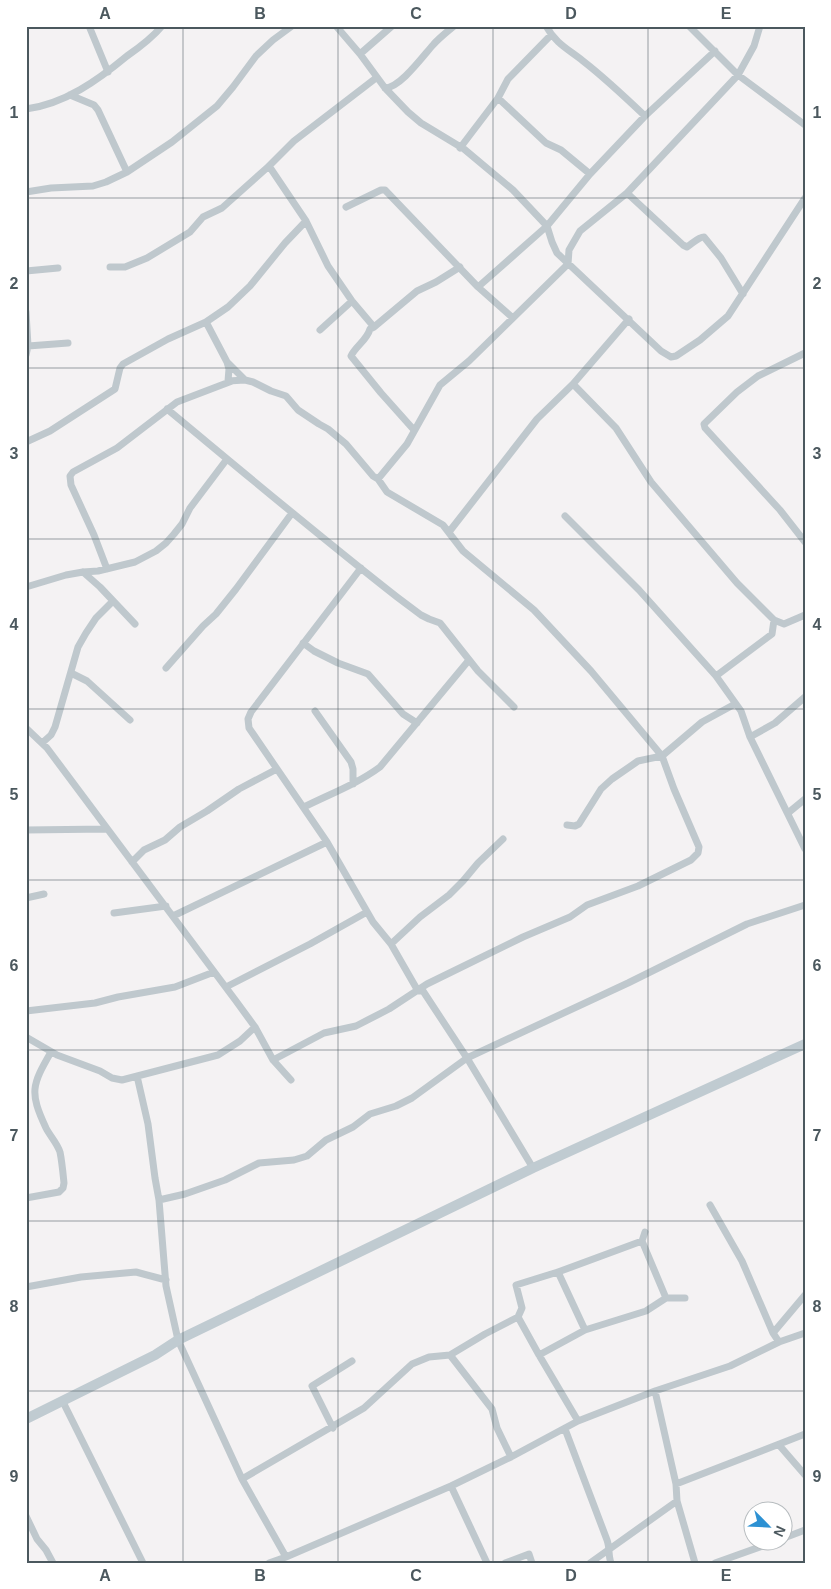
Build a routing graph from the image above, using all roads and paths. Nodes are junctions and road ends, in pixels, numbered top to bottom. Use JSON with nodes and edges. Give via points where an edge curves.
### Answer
{"nodes":[{"id":1,"x":89,"y":26,"type":"edge"},
{"id":2,"x":162,"y":26,"type":"edge"},
{"id":3,"x":292,"y":26,"type":"edge"},
{"id":4,"x":336,"y":26,"type":"edge"},
{"id":5,"x":392,"y":26,"type":"edge"},
{"id":6,"x":454,"y":26,"type":"edge"},
{"id":7,"x":546,"y":26,"type":"edge"},
{"id":8,"x":688,"y":26,"type":"edge"},
{"id":9,"x":760,"y":26,"type":"edge"},
{"id":10,"x":551,"y":35,"type":"junction"},
{"id":11,"x":715,"y":51,"type":"junction"},
{"id":12,"x":360,"y":54,"type":"junction"},
{"id":13,"x":108,"y":72,"type":"junction"},
{"id":14,"x":738,"y":75,"type":"junction"},
{"id":15,"x":376,"y":78,"type":"junction"},
{"id":16,"x":384,"y":88,"type":"junction"},
{"id":17,"x":70,"y":95,"type":"junction"},
{"id":18,"x":498,"y":98,"type":"junction"},
{"id":19,"x":27,"y":107,"type":"edge"},
{"id":20,"x":645,"y":116,"type":"junction"},
{"id":21,"x":805,"y":125,"type":"edge"},
{"id":22,"x":460,"y":148,"type":"junction"},
{"id":23,"x":270,"y":166,"type":"junction"},
{"id":24,"x":127,"y":172,"type":"junction"},
{"id":25,"x":590,"y":174,"type":"junction"},
{"id":26,"x":26,"y":192,"type":"edge"},
{"id":27,"x":627,"y":193,"type":"junction"},
{"id":28,"x":805,"y":198,"type":"edge"},
{"id":29,"x":346,"y":207,"type":"dead end"},
{"id":30,"x":306,"y":221,"type":"junction"},
{"id":31,"x":547,"y":226,"type":"junction"},
{"id":32,"x":568,"y":264,"type":"junction"},
{"id":33,"x":110,"y":267,"type":"dead end"},
{"id":34,"x":460,"y":267,"type":"junction"},
{"id":35,"x":58,"y":268,"type":"dead end"},
{"id":36,"x":26,"y":271,"type":"edge"},
{"id":37,"x":478,"y":287,"type":"junction"},
{"id":38,"x":743,"y":294,"type":"junction"},
{"id":39,"x":352,"y":301,"type":"junction"},
{"id":40,"x":26,"y":312,"type":"edge"},
{"id":41,"x":513,"y":318,"type":"junction"},
{"id":42,"x":629,"y":319,"type":"junction"},
{"id":43,"x":206,"y":322,"type":"junction"},
{"id":44,"x":374,"y":327,"type":"junction"},
{"id":45,"x":320,"y":330,"type":"dead end"},
{"id":46,"x":68,"y":343,"type":"dead end"},
{"id":47,"x":28,"y":346,"type":"junction"},
{"id":48,"x":805,"y":353,"type":"edge"},
{"id":49,"x":26,"y":355,"type":"edge"},
{"id":50,"x":227,"y":362,"type":"junction"},
{"id":51,"x":245,"y":380,"type":"junction"},
{"id":52,"x":228,"y":381,"type":"junction"},
{"id":53,"x":573,"y":384,"type":"junction"},
{"id":54,"x":167,"y":409,"type":"junction"},
{"id":55,"x":414,"y":430,"type":"junction"},
{"id":56,"x":26,"y":442,"type":"edge"},
{"id":57,"x":227,"y":459,"type":"junction"},
{"id":58,"x":378,"y":479,"type":"junction"},
{"id":59,"x":292,"y":513,"type":"junction"},
{"id":60,"x":565,"y":516,"type":"dead end"},
{"id":61,"x":449,"y":532,"type":"junction"},
{"id":62,"x":805,"y":542,"type":"edge"},
{"id":63,"x":361,"y":568,"type":"junction"},
{"id":64,"x":107,"y":569,"type":"junction"},
{"id":65,"x":83,"y":572,"type":"junction"},
{"id":66,"x":26,"y":587,"type":"edge"},
{"id":67,"x":114,"y":601,"type":"junction"},
{"id":68,"x":805,"y":615,"type":"edge"},
{"id":69,"x":774,"y":620,"type":"junction"},
{"id":70,"x":135,"y":624,"type":"dead end"},
{"id":71,"x":784,"y":624,"type":"junction"},
{"id":72,"x":772,"y":634,"type":"junction"},
{"id":73,"x":303,"y":644,"type":"junction"},
{"id":74,"x":469,"y":660,"type":"junction"},
{"id":75,"x":166,"y":668,"type":"dead end"},
{"id":76,"x":71,"y":673,"type":"junction"},
{"id":77,"x":716,"y":676,"type":"junction"},
{"id":78,"x":805,"y":697,"type":"edge"},
{"id":79,"x":735,"y":704,"type":"junction"},
{"id":80,"x":514,"y":707,"type":"dead end"},
{"id":81,"x":315,"y":711,"type":"dead end"},
{"id":82,"x":130,"y":720,"type":"dead end"},
{"id":83,"x":416,"y":723,"type":"junction"},
{"id":84,"x":26,"y":728,"type":"edge"},
{"id":85,"x":750,"y":737,"type":"junction"},
{"id":86,"x":42,"y":743,"type":"junction"},
{"id":87,"x":662,"y":756,"type":"junction"},
{"id":88,"x":277,"y":769,"type":"junction"},
{"id":89,"x":353,"y":784,"type":"junction"},
{"id":90,"x":805,"y":799,"type":"edge"},
{"id":91,"x":304,"y":807,"type":"junction"},
{"id":92,"x":788,"y":813,"type":"junction"},
{"id":93,"x":568,"y":826,"type":"dead end"},
{"id":94,"x":107,"y":829,"type":"junction"},
{"id":95,"x":26,"y":830,"type":"edge"},
{"id":96,"x":503,"y":839,"type":"dead end"},
{"id":97,"x":327,"y":842,"type":"junction"},
{"id":98,"x":805,"y":849,"type":"edge"},
{"id":99,"x":132,"y":862,"type":"junction"},
{"id":100,"x":44,"y":894,"type":"dead end"},
{"id":101,"x":26,"y":898,"type":"edge"},
{"id":102,"x":166,"y":906,"type":"junction"},
{"id":103,"x":805,"y":906,"type":"edge"},
{"id":104,"x":367,"y":912,"type":"junction"},
{"id":105,"x":114,"y":914,"type":"dead end"},
{"id":106,"x":173,"y":916,"type":"junction"},
{"id":107,"x":391,"y":944,"type":"junction"},
{"id":108,"x":214,"y":972,"type":"junction"},
{"id":109,"x":226,"y":987,"type":"junction"},
{"id":110,"x":418,"y":991,"type":"junction"},
{"id":111,"x":26,"y":1011,"type":"edge"},
{"id":112,"x":255,"y":1027,"type":"junction"},
{"id":113,"x":26,"y":1037,"type":"edge"},
{"id":114,"x":805,"y":1044,"type":"edge"},
{"id":115,"x":51,"y":1052,"type":"junction"},
{"id":116,"x":467,"y":1058,"type":"junction"},
{"id":117,"x":273,"y":1060,"type":"junction"},
{"id":118,"x":137,"y":1076,"type":"junction"},
{"id":119,"x":291,"y":1080,"type":"dead end"},
{"id":120,"x":533,"y":1168,"type":"junction"},
{"id":121,"x":26,"y":1198,"type":"edge"},
{"id":122,"x":159,"y":1200,"type":"junction"},
{"id":123,"x":710,"y":1205,"type":"dead end"},
{"id":124,"x":645,"y":1232,"type":"dead end"},
{"id":125,"x":406,"y":1234,"type":"dead end"},
{"id":126,"x":642,"y":1241,"type":"junction"},
{"id":127,"x":558,"y":1272,"type":"junction"},
{"id":128,"x":166,"y":1280,"type":"junction"},
{"id":129,"x":26,"y":1287,"type":"edge"},
{"id":130,"x":805,"y":1295,"type":"edge"},
{"id":131,"x":666,"y":1298,"type":"junction"},
{"id":132,"x":686,"y":1298,"type":"dead end"},
{"id":133,"x":518,"y":1317,"type":"junction"},
{"id":134,"x":585,"y":1330,"type":"junction"},
{"id":135,"x":773,"y":1333,"type":"junction"},
{"id":136,"x":805,"y":1334,"type":"edge"},
{"id":137,"x":178,"y":1340,"type":"junction"},
{"id":138,"x":779,"y":1342,"type":"junction"},
{"id":139,"x":450,"y":1355,"type":"junction"},
{"id":140,"x":538,"y":1356,"type":"junction"},
{"id":141,"x":352,"y":1361,"type":"dead end"},
{"id":142,"x":655,"y":1391,"type":"junction"},
{"id":143,"x":62,"y":1402,"type":"junction"},
{"id":144,"x":26,"y":1419,"type":"edge"},
{"id":145,"x":578,"y":1421,"type":"junction"},
{"id":146,"x":333,"y":1428,"type":"junction"},
{"id":147,"x":565,"y":1429,"type":"junction"},
{"id":148,"x":805,"y":1434,"type":"edge"},
{"id":149,"x":779,"y":1445,"type":"junction"},
{"id":150,"x":511,"y":1457,"type":"junction"},
{"id":151,"x":805,"y":1476,"type":"edge"},
{"id":152,"x":242,"y":1479,"type":"junction"},
{"id":153,"x":676,"y":1484,"type":"junction"},
{"id":154,"x":451,"y":1486,"type":"junction"},
{"id":155,"x":677,"y":1501,"type":"junction"},
{"id":156,"x":26,"y":1516,"type":"edge"},
{"id":157,"x":610,"y":1549,"type":"junction"},
{"id":158,"x":746,"y":1552,"type":"edge"},
{"id":159,"x":286,"y":1557,"type":"junction"},
{"id":160,"x":53,"y":1563,"type":"edge"},
{"id":161,"x":143,"y":1563,"type":"edge"},
{"id":162,"x":269,"y":1563,"type":"edge"},
{"id":163,"x":487,"y":1563,"type":"edge"},
{"id":164,"x":506,"y":1563,"type":"edge"},
{"id":165,"x":532,"y":1563,"type":"edge"},
{"id":166,"x":590,"y":1563,"type":"edge"},
{"id":167,"x":611,"y":1563,"type":"edge"},
{"id":168,"x":695,"y":1563,"type":"edge"},
{"id":169,"x":715,"y":1563,"type":"edge"}],
"edges":[{"from":1,"to":13,"type":"street"},
{"from":2,"to":13,"type":"street"},
{"from":3,"to":24,"type":"street","via":[[256,56],[217,106]]},
{"from":4,"to":12,"type":"street"},
{"from":5,"to":12,"type":"street"},
{"from":6,"to":16,"type":"street","via":[[400,81]]},
{"from":7,"to":10,"type":"street"},
{"from":8,"to":11,"type":"street"},
{"from":9,"to":14,"type":"street","via":[[754,46]]},
{"from":10,"to":18,"type":"street","via":[[508,79]]},
{"from":10,"to":20,"type":"street"},
{"from":11,"to":14,"type":"street"},
{"from":11,"to":20,"type":"street"},
{"from":12,"to":15,"type":"street"},
{"from":13,"to":17,"type":"street"},
{"from":14,"to":21,"type":"street"},
{"from":14,"to":27,"type":"street"},
{"from":15,"to":16,"type":"street"},
{"from":15,"to":23,"type":"street","via":[[294,141]]},
{"from":16,"to":22,"type":"street","via":[[421,123]]},
{"from":17,"to":19,"type":"street"},
{"from":17,"to":24,"type":"street","via":[[94,105],[98,110]]},
{"from":18,"to":22,"type":"street"},
{"from":18,"to":25,"type":"street","via":[[546,143],[561,150]]},
{"from":20,"to":25,"type":"street"},
{"from":22,"to":31,"type":"street","via":[[513,190]]},
{"from":23,"to":30,"type":"street"},
{"from":23,"to":33,"type":"street","via":[[222,208],[203,217],[190,232],[147,258],[125,267]]},
{"from":24,"to":26,"type":"street","via":[[92,186]]},
{"from":25,"to":31,"type":"street"},
{"from":27,"to":32,"type":"street","via":[[580,230],[570,250]]},
{"from":27,"to":38,"type":"street","via":[[683,245],[687,247],[701,237],[707,239]]},
{"from":28,"to":38,"type":"street"},
{"from":29,"to":34,"type":"street","via":[[385,190]]},
{"from":30,"to":39,"type":"street","via":[[328,266]]},
{"from":30,"to":43,"type":"street","via":[[250,286]]},
{"from":31,"to":32,"type":"street","via":[[557,253]]},
{"from":31,"to":37,"type":"street"},
{"from":32,"to":41,"type":"street"},
{"from":32,"to":42,"type":"street"},
{"from":34,"to":37,"type":"street"},
{"from":34,"to":44,"type":"street","via":[[417,291]]},
{"from":35,"to":36,"type":"street"},
{"from":37,"to":41,"type":"street"},
{"from":38,"to":42,"type":"street","via":[[720,324],[676,356],[666,355]]},
{"from":39,"to":44,"type":"street"},
{"from":39,"to":45,"type":"street"},
{"from":40,"to":47,"type":"street"},
{"from":41,"to":55,"type":"street","via":[[440,386]]},
{"from":42,"to":53,"type":"street"},
{"from":43,"to":50,"type":"street"},
{"from":43,"to":56,"type":"street","via":[[123,364],[116,389],[50,431]]},
{"from":44,"to":55,"type":"street","via":[[351,356]]},
{"from":46,"to":47,"type":"street"},
{"from":47,"to":49,"type":"street"},
{"from":48,"to":62,"type":"street","via":[[758,376],[704,424],[704,428],[780,510]]},
{"from":50,"to":51,"type":"street"},
{"from":50,"to":52,"type":"street"},
{"from":51,"to":52,"type":"street"},
{"from":51,"to":58,"type":"street","via":[[286,396],[298,410],[346,444]]},
{"from":52,"to":54,"type":"street","via":[[176,402]]},
{"from":53,"to":61,"type":"street","via":[[537,419]]},
{"from":53,"to":69,"type":"street","via":[[616,428],[657,489]]},
{"from":54,"to":57,"type":"street"},
{"from":54,"to":64,"type":"street","via":[[117,448],[70,476]]},
{"from":55,"to":58,"type":"street","via":[[407,444]]},
{"from":57,"to":59,"type":"street"},
{"from":57,"to":64,"type":"street","via":[[166,543],[146,557]]},
{"from":58,"to":61,"type":"street","via":[[387,492],[443,525]]},
{"from":59,"to":63,"type":"street"},
{"from":59,"to":75,"type":"street","via":[[216,614]]},
{"from":60,"to":77,"type":"street","via":[[639,590]]},
{"from":61,"to":87,"type":"street","via":[[463,551],[534,610],[591,670]]},
{"from":63,"to":73,"type":"street"},
{"from":63,"to":74,"type":"street","via":[[421,615],[440,623]]},
{"from":64,"to":65,"type":"street"},
{"from":65,"to":66,"type":"street"},
{"from":65,"to":67,"type":"street"},
{"from":67,"to":70,"type":"street"},
{"from":67,"to":76,"type":"street","via":[[86,633]]},
{"from":68,"to":71,"type":"street"},
{"from":69,"to":71,"type":"street"},
{"from":69,"to":72,"type":"street"},
{"from":71,"to":72,"type":"street"},
{"from":72,"to":77,"type":"street"},
{"from":73,"to":83,"type":"street","via":[[338,663],[368,674],[403,714]]},
{"from":73,"to":88,"type":"street","via":[[248,719],[249,728]]},
{"from":74,"to":80,"type":"street"},
{"from":74,"to":83,"type":"street"},
{"from":76,"to":82,"type":"street","via":[[87,681]]},
{"from":76,"to":86,"type":"street","via":[[55,727]]},
{"from":77,"to":79,"type":"street"},
{"from":78,"to":85,"type":"street","via":[[775,723]]},
{"from":79,"to":85,"type":"street","via":[[741,711]]},
{"from":79,"to":87,"type":"street","via":[[702,722]]},
{"from":81,"to":89,"type":"street","via":[[351,762]]},
{"from":83,"to":89,"type":"street","via":[[380,767]]},
{"from":84,"to":86,"type":"street"},
{"from":85,"to":92,"type":"street"},
{"from":86,"to":94,"type":"street"},
{"from":87,"to":93,"type":"street","via":[[638,761],[612,779],[601,789],[579,824]]},
{"from":87,"to":110,"type":"street","via":[[698,842],[696,857],[638,886],[587,905],[570,917],[523,936]]},
{"from":88,"to":91,"type":"street"},
{"from":88,"to":99,"type":"street","via":[[239,789],[180,827],[166,840],[144,850]]},
{"from":89,"to":91,"type":"street"},
{"from":90,"to":92,"type":"street"},
{"from":91,"to":97,"type":"street"},
{"from":92,"to":98,"type":"street"},
{"from":94,"to":95,"type":"street"},
{"from":94,"to":99,"type":"street"},
{"from":96,"to":107,"type":"street","via":[[463,881]]},
{"from":97,"to":104,"type":"street"},
{"from":97,"to":106,"type":"street"},
{"from":99,"to":102,"type":"street"},
{"from":100,"to":101,"type":"street"},
{"from":102,"to":105,"type":"street"},
{"from":102,"to":106,"type":"street"},
{"from":103,"to":116,"type":"street","via":[[747,924]]},
{"from":104,"to":107,"type":"street"},
{"from":104,"to":109,"type":"street"},
{"from":106,"to":108,"type":"street"},
{"from":107,"to":110,"type":"street"},
{"from":108,"to":109,"type":"street"},
{"from":108,"to":111,"type":"street","via":[[175,987],[94,1003]]},
{"from":109,"to":112,"type":"street"},
{"from":110,"to":116,"type":"street","via":[[423,992]]},
{"from":110,"to":117,"type":"street","via":[[356,1026],[324,1033]]},
{"from":112,"to":117,"type":"street"},
{"from":112,"to":118,"type":"street","via":[[218,1055]]},
{"from":113,"to":115,"type":"street"},
{"from":114,"to":120,"type":"street"},
{"from":115,"to":118,"type":"street","via":[[112,1078],[122,1080]]},
{"from":115,"to":121,"type":"street","via":[[37,1075],[35,1101],[60,1152],[64,1183],[59,1192]]},
{"from":116,"to":120,"type":"street"},
{"from":116,"to":122,"type":"street","via":[[412,1098],[370,1114],[353,1127],[326,1140],[307,1156],[258,1163],[226,1180]]},
{"from":117,"to":119,"type":"street"},
{"from":118,"to":122,"type":"street"},
{"from":120,"to":137,"type":"street"},
{"from":122,"to":128,"type":"street"},
{"from":123,"to":135,"type":"street","via":[[742,1261]]},
{"from":124,"to":126,"type":"street"},
{"from":125,"to":137,"type":"street"},
{"from":126,"to":127,"type":"street"},
{"from":126,"to":131,"type":"street"},
{"from":127,"to":133,"type":"street","via":[[516,1285],[522,1308]]},
{"from":127,"to":134,"type":"street"},
{"from":128,"to":129,"type":"street","via":[[136,1272]]},
{"from":128,"to":137,"type":"street"},
{"from":130,"to":135,"type":"street"},
{"from":131,"to":132,"type":"street"},
{"from":131,"to":134,"type":"street","via":[[646,1311]]},
{"from":133,"to":139,"type":"street"},
{"from":133,"to":140,"type":"street"},
{"from":134,"to":140,"type":"street"},
{"from":135,"to":138,"type":"street"},
{"from":136,"to":138,"type":"street"},
{"from":137,"to":143,"type":"street"},
{"from":137,"to":152,"type":"street"},
{"from":138,"to":142,"type":"street","via":[[730,1366]]},
{"from":139,"to":146,"type":"street","via":[[429,1357],[412,1364],[364,1408]]},
{"from":139,"to":150,"type":"street","via":[[492,1409]]},
{"from":140,"to":145,"type":"street"},
{"from":141,"to":146,"type":"street","via":[[312,1386]]},
{"from":142,"to":145,"type":"street"},
{"from":142,"to":153,"type":"street"},
{"from":143,"to":144,"type":"street"},
{"from":143,"to":161,"type":"street"},
{"from":145,"to":147,"type":"street"},
{"from":146,"to":152,"type":"street"},
{"from":147,"to":150,"type":"street"},
{"from":147,"to":157,"type":"street"},
{"from":148,"to":149,"type":"street"},
{"from":149,"to":151,"type":"street"},
{"from":149,"to":153,"type":"street"},
{"from":150,"to":154,"type":"street"},
{"from":152,"to":159,"type":"street"},
{"from":153,"to":155,"type":"street"},
{"from":154,"to":159,"type":"street"},
{"from":154,"to":163,"type":"street"},
{"from":155,"to":157,"type":"street"},
{"from":155,"to":168,"type":"street"},
{"from":156,"to":160,"type":"street"},
{"from":157,"to":166,"type":"street"},
{"from":157,"to":167,"type":"street"},
{"from":158,"to":169,"type":"street"},
{"from":159,"to":162,"type":"street"},
{"from":164,"to":165,"type":"street","via":[[529,1554]]}]}
